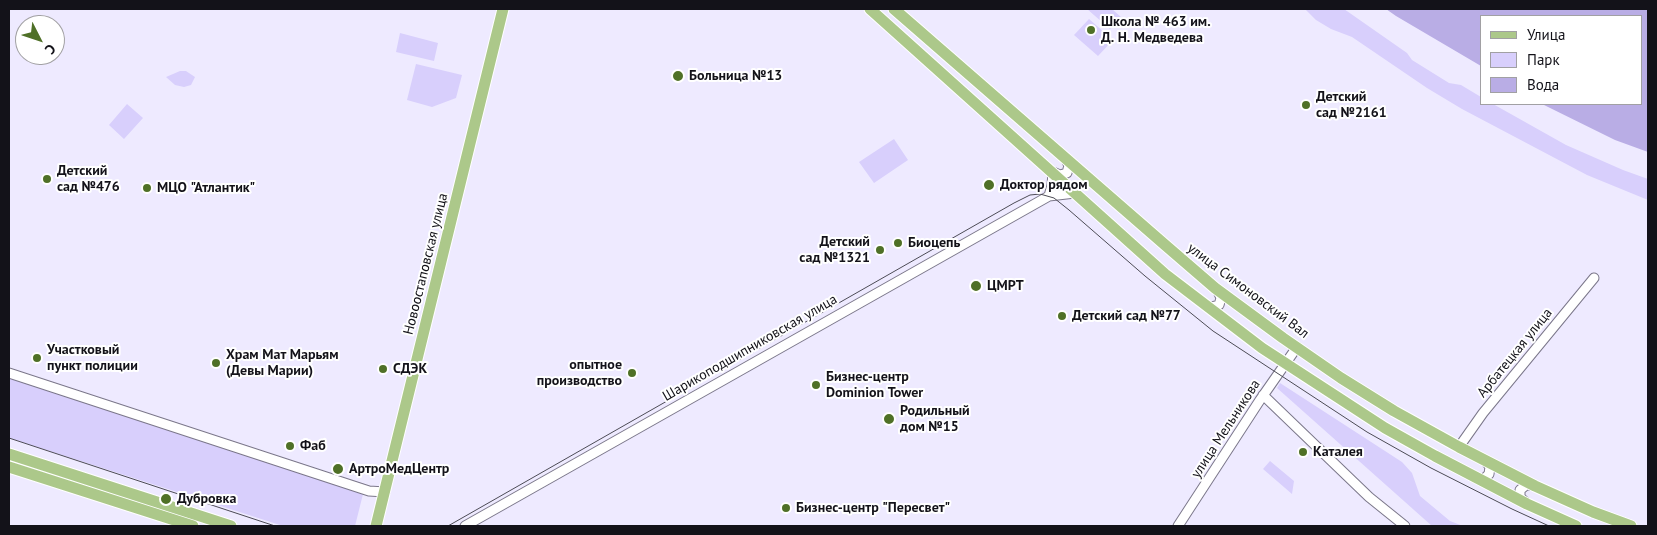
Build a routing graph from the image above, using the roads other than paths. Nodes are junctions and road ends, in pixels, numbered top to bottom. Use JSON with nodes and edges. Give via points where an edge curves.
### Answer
{"nodes":[{"id":1,"x":503,"y":9,"type":"edge"},
{"id":2,"x":870,"y":9,"type":"edge"},
{"id":3,"x":894,"y":9,"type":"edge"},
{"id":4,"x":980,"y":84,"type":"junction"},
{"id":5,"x":968,"y":97,"type":"junction"},
{"id":6,"x":1066,"y":159,"type":"junction"},
{"id":7,"x":1053,"y":172,"type":"junction"},
{"id":8,"x":1074,"y":192,"type":"junction"},
{"id":9,"x":1049,"y":196,"type":"junction"},
{"id":10,"x":1594,"y":278,"type":"dead end"},
{"id":11,"x":1217,"y":289,"type":"junction"},
{"id":12,"x":1205,"y":305,"type":"junction"},
{"id":13,"x":1297,"y":347,"type":"junction"},
{"id":14,"x":1286,"y":364,"type":"junction"},
{"id":15,"x":9,"y":373,"type":"edge"},
{"id":16,"x":1263,"y":395,"type":"junction"},
{"id":17,"x":1459,"y":447,"type":"junction"},
{"id":18,"x":9,"y":454,"type":"edge"},
{"id":19,"x":1485,"y":460,"type":"junction"},
{"id":20,"x":9,"y":466,"type":"edge"},
{"id":21,"x":1476,"y":478,"type":"junction"},
{"id":22,"x":1535,"y":486,"type":"junction"},
{"id":23,"x":385,"y":492,"type":"junction"},
{"id":24,"x":1527,"y":504,"type":"junction"},
{"id":25,"x":193,"y":526,"type":"edge"},
{"id":26,"x":231,"y":526,"type":"edge"},
{"id":27,"x":376,"y":526,"type":"edge"},
{"id":28,"x":465,"y":526,"type":"edge"},
{"id":29,"x":1178,"y":526,"type":"edge"},
{"id":30,"x":1405,"y":526,"type":"edge"},
{"id":31,"x":1576,"y":526,"type":"edge"},
{"id":32,"x":1631,"y":526,"type":"edge"}],
"edges":[{"from":1,"to":23,"type":"main road","name":"Новоостаповская улица"},
{"from":2,"to":5,"type":"main road"},
{"from":3,"to":4,"type":"main road","name":"улица Симоновский Вал"},
{"from":4,"to":5,"type":"street","via":[[972,82],[966,85],[964,91]]},
{"from":4,"to":6,"type":"main road","name":"улица Симоновский Вал"},
{"from":5,"to":7,"type":"main road"},
{"from":6,"to":7,"type":"street","via":[[1067,172],[1060,176]]},
{"from":6,"to":11,"type":"main road","name":"улица Симоновский Вал"},
{"from":7,"to":8,"type":"main road"},
{"from":7,"to":9,"type":"street"},
{"from":8,"to":9,"type":"street"},
{"from":8,"to":12,"type":"main road","via":[[1165,274]]},
{"from":9,"to":28,"type":"street","name":"Шарикоподшипниковская улица"},
{"from":10,"to":17,"type":"street","name":"Арбатецкая улица"},
{"from":11,"to":12,"type":"street","via":[[1221,298],[1219,305]]},
{"from":11,"to":13,"type":"main road","name":"улица Симоновский Вал"},
{"from":12,"to":14,"type":"main road"},
{"from":13,"to":14,"type":"street","name":"улица Мельникова"},
{"from":13,"to":17,"type":"main road","name":"улица Симоновский Вал","via":[[1394,411]]},
{"from":14,"to":16,"type":"street","name":"улица Мельникова"},
{"from":14,"to":21,"type":"main road","via":[[1385,428]]},
{"from":15,"to":23,"type":"street","via":[[369,491]]},
{"from":16,"to":29,"type":"street","name":"улица Мельникова"},
{"from":16,"to":30,"type":"street","via":[[1369,497]]},
{"from":17,"to":19,"type":"main road","name":"улица Симоновский Вал"},
{"from":18,"to":26,"type":"main road"},
{"from":19,"to":21,"type":"street","via":[[1490,467],[1489,474],[1481,480]]},
{"from":19,"to":22,"type":"main road","name":"улица Симоновский Вал"},
{"from":20,"to":25,"type":"main road"},
{"from":21,"to":24,"type":"main road"},
{"from":22,"to":24,"type":"street","via":[[1526,485],[1520,490],[1520,497]]},
{"from":22,"to":32,"type":"main road","name":"улица Симоновский Вал"},
{"from":23,"to":27,"type":"main road","name":"Новоостаповская улица"},
{"from":24,"to":31,"type":"main road"}]}
